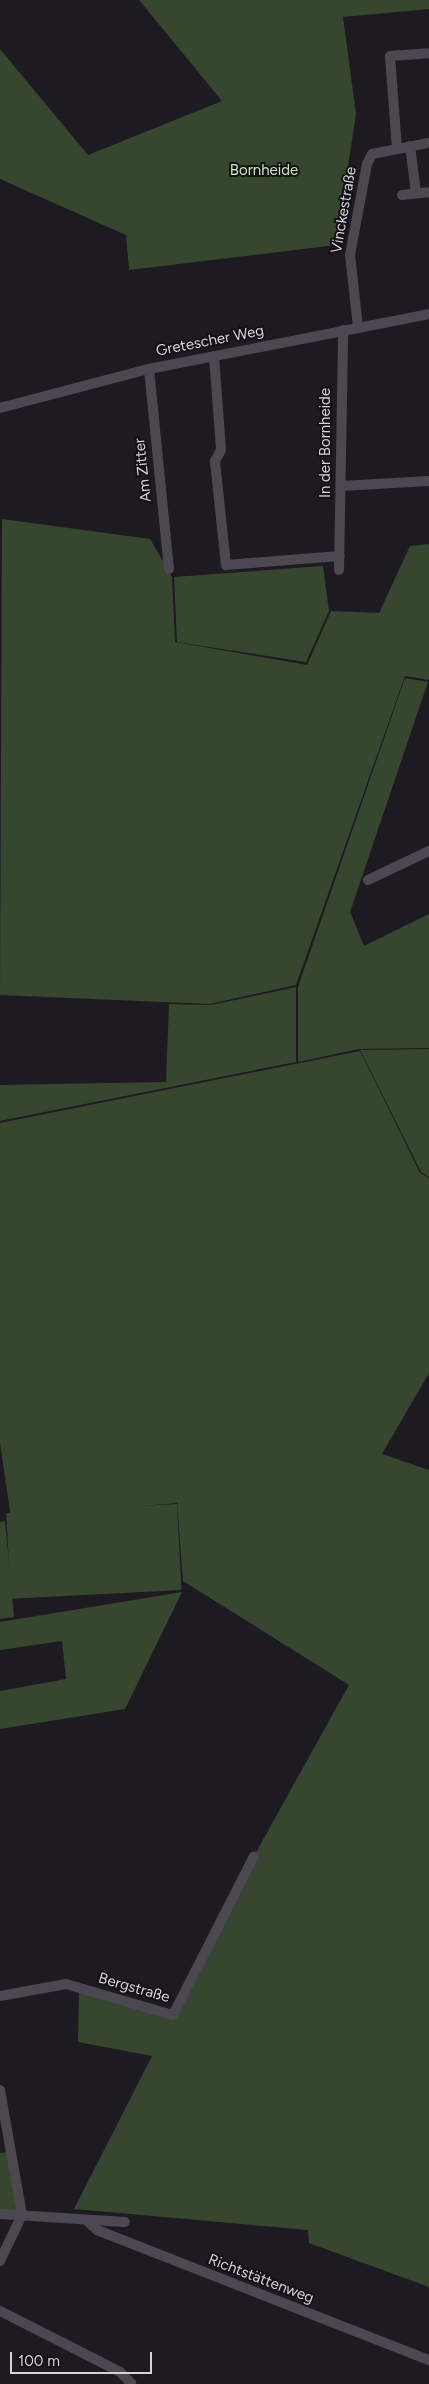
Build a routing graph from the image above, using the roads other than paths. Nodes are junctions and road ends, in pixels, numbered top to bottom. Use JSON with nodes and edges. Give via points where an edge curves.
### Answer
{"nodes":[{"id":1,"x":429,"y":53,"type":"edge"},
{"id":2,"x":429,"y":143,"type":"edge"},
{"id":3,"x":410,"y":146,"type":"junction"},
{"id":4,"x":397,"y":149,"type":"junction"},
{"id":5,"x":429,"y":192,"type":"edge"},
{"id":6,"x":416,"y":193,"type":"junction"},
{"id":7,"x":402,"y":195,"type":"dead end"},
{"id":8,"x":429,"y":314,"type":"edge"},
{"id":9,"x":358,"y":327,"type":"junction"},
{"id":10,"x":343,"y":330,"type":"junction"},
{"id":11,"x":214,"y":356,"type":"junction"},
{"id":12,"x":149,"y":369,"type":"junction"},
{"id":13,"x":0,"y":408,"type":"edge"},
{"id":14,"x":429,"y":481,"type":"edge"},
{"id":15,"x":341,"y":486,"type":"junction"},
{"id":16,"x":340,"y":556,"type":"junction"},
{"id":17,"x":169,"y":569,"type":"dead end"},
{"id":18,"x":338,"y":570,"type":"dead end"},
{"id":19,"x":429,"y":851,"type":"edge"},
{"id":20,"x":368,"y":880,"type":"dead end"},
{"id":21,"x":254,"y":1856,"type":"dead end"},
{"id":22,"x":0,"y":1996,"type":"edge"},
{"id":23,"x":0,"y":2090,"type":"edge"},
{"id":24,"x":5,"y":2144,"type":"edge"},
{"id":25,"x":0,"y":2214,"type":"edge"},
{"id":26,"x":22,"y":2215,"type":"junction"},
{"id":27,"x":86,"y":2220,"type":"junction"},
{"id":28,"x":125,"y":2222,"type":"dead end"},
{"id":29,"x":0,"y":2261,"type":"edge"},
{"id":30,"x":0,"y":2311,"type":"edge"},
{"id":31,"x":429,"y":2360,"type":"edge"},
{"id":32,"x":131,"y":2383,"type":"edge"}],
"edges":[{"from":1,"to":4,"type":"street","via":[[390,56]]},
{"from":2,"to":3,"type":"street","name":"Vinckestraße"},
{"from":3,"to":4,"type":"street","name":"Vinckestraße"},
{"from":3,"to":6,"type":"street"},
{"from":4,"to":9,"type":"street","name":"Vinckestraße","via":[[372,154],[366,164],[350,255]]},
{"from":5,"to":6,"type":"street"},
{"from":6,"to":7,"type":"street"},
{"from":8,"to":9,"type":"street","name":"Gretescher Weg"},
{"from":9,"to":10,"type":"street","name":"Gretescher Weg"},
{"from":10,"to":11,"type":"street","name":"Gretescher Weg"},
{"from":10,"to":15,"type":"street","name":"In der Bornheide"},
{"from":11,"to":12,"type":"street","name":"Gretescher Weg"},
{"from":11,"to":16,"type":"street","via":[[221,450],[215,461],[226,565]]},
{"from":12,"to":13,"type":"street","name":"Gretescher Weg"},
{"from":12,"to":17,"type":"street","name":"Am Zitter"},
{"from":14,"to":15,"type":"street"},
{"from":15,"to":16,"type":"street","name":"In der Bornheide"},
{"from":16,"to":18,"type":"street","name":"In der Bornheide"},
{"from":19,"to":20,"type":"street"},
{"from":21,"to":22,"type":"street","name":"Bergstraße","via":[[173,2015],[66,1984]]},
{"from":23,"to":24,"type":"street"},
{"from":24,"to":26,"type":"street"},
{"from":25,"to":26,"type":"street","name":"Richtstättenweg"},
{"from":26,"to":27,"type":"street","name":"Richtstättenweg"},
{"from":26,"to":29,"type":"street"},
{"from":27,"to":28,"type":"street","name":"Richtstättenweg"},
{"from":27,"to":31,"type":"street","name":"Richtstättenweg","via":[[97,2230]]},
{"from":30,"to":32,"type":"street","via":[[120,2372]]}]}
